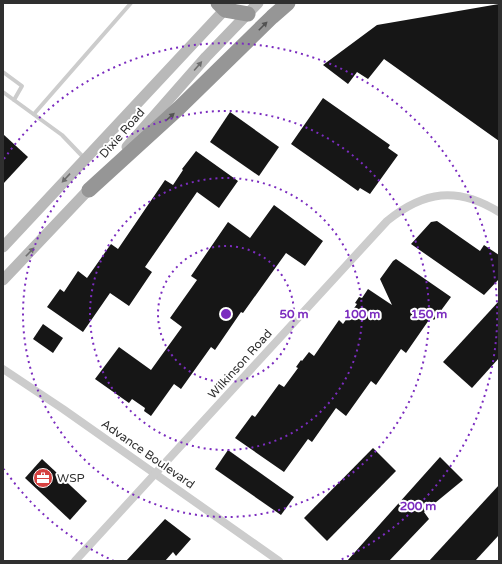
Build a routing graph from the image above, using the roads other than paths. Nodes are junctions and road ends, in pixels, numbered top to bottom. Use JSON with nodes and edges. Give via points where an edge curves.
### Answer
{"nodes":[{"id":1,"x":132,"y":3,"type":"edge"},
{"id":2,"x":258,"y":3,"type":"edge"},
{"id":3,"x":288,"y":3,"type":"edge"},
{"id":4,"x":225,"y":5,"type":"edge"},
{"id":5,"x":248,"y":14,"type":"junction"},
{"id":6,"x":3,"y":72,"type":"edge"},
{"id":7,"x":3,"y":92,"type":"edge"},
{"id":8,"x":14,"y":100,"type":"junction"},
{"id":9,"x":34,"y":114,"type":"junction"},
{"id":10,"x":85,"y":159,"type":"junction"},
{"id":11,"x":89,"y":190,"type":"junction"},
{"id":12,"x":499,"y":212,"type":"edge"},
{"id":13,"x":3,"y":247,"type":"edge"},
{"id":14,"x":3,"y":280,"type":"edge"},
{"id":15,"x":3,"y":369,"type":"edge"},
{"id":16,"x":156,"y":474,"type":"junction"},
{"id":17,"x":75,"y":561,"type":"edge"},
{"id":18,"x":279,"y":561,"type":"edge"}],
"edges":[{"from":1,"to":9,"type":"lane"},
{"from":2,"to":5,"type":"main road","name":"Dixie Road"},
{"from":11,"to":3,"type":"highway","one_way":true,"via":[[180,108]]},
{"from":4,"to":5,"type":"highway"},
{"from":4,"to":10,"type":"main road","name":"Dixie Road"},
{"from":11,"to":5,"type":"main road","name":"Dixie Road","one_way":true},
{"from":6,"to":8,"type":"lane","via":[[22,86]]},
{"from":7,"to":8,"type":"lane"},
{"from":8,"to":9,"type":"lane"},
{"from":9,"to":10,"type":"lane","via":[[62,135]]},
{"from":10,"to":13,"type":"main road","name":"Dixie Road","one_way":true},
{"from":14,"to":11,"type":"main road","name":"Dixie Road","one_way":true},
{"from":12,"to":16,"type":"street","name":"Wilkinson Road","via":[[473,199],[447,194],[426,198],[403,208],[387,221]]},
{"from":15,"to":16,"type":"street","name":"Advance Boulevard"},
{"from":16,"to":17,"type":"street","name":"Wilkinson Road"},
{"from":16,"to":18,"type":"street","name":"Advance Boulevard"}]}
